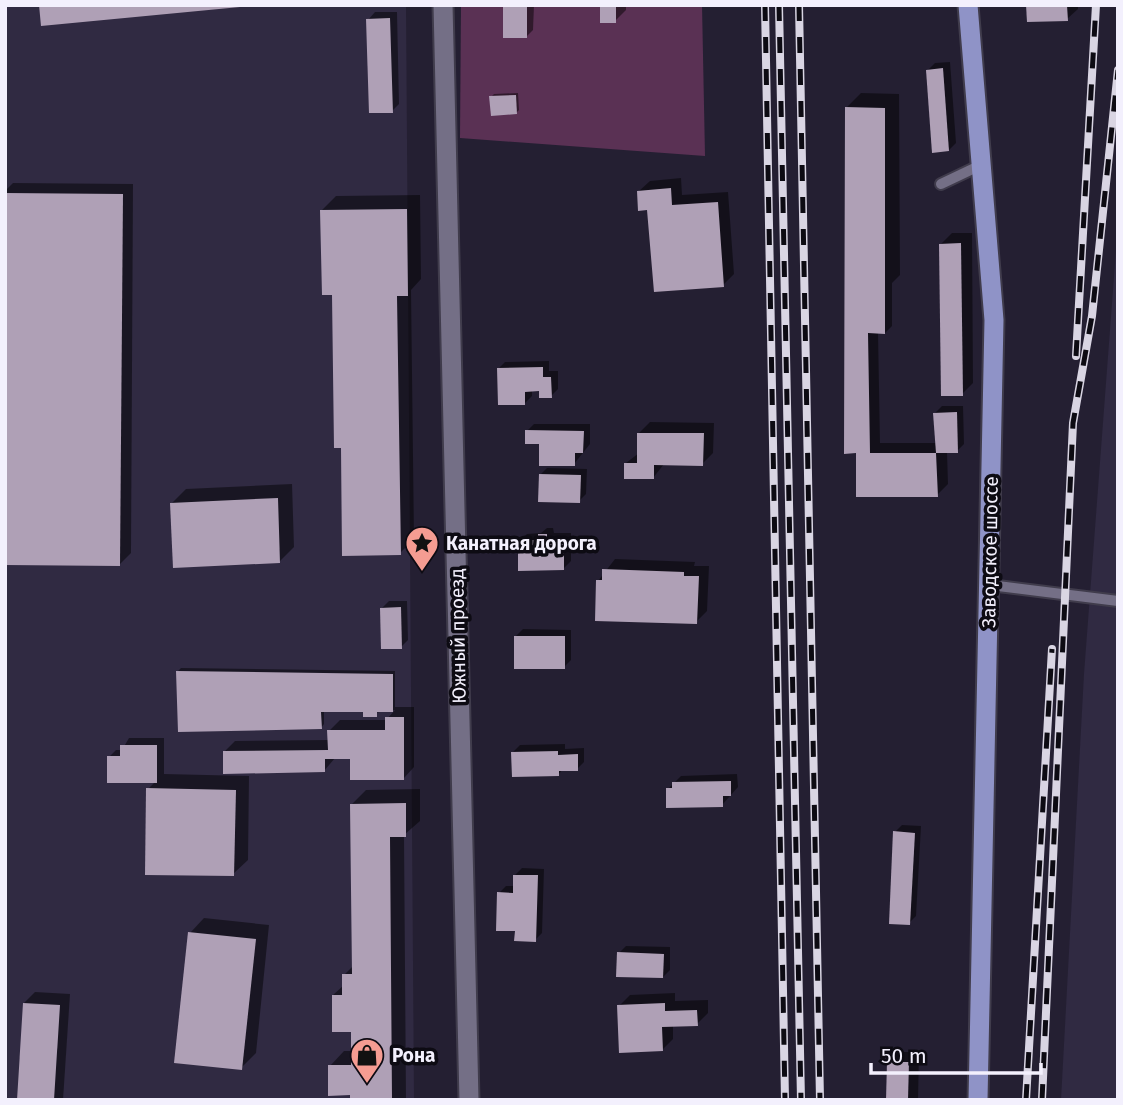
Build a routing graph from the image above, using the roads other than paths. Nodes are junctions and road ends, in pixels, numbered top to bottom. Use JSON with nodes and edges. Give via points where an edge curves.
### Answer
{"nodes":[{"id":1,"x":443,"y":5,"type":"edge"},
{"id":2,"x":968,"y":5,"type":"edge"},
{"id":3,"x":981,"y":165,"type":"junction"},
{"id":4,"x":941,"y":184,"type":"dead end"},
{"id":5,"x":990,"y":585,"type":"junction"},
{"id":6,"x":1118,"y":601,"type":"edge"},
{"id":7,"x":470,"y":1100,"type":"edge"},
{"id":8,"x":978,"y":1100,"type":"edge"}],
"edges":[{"from":1,"to":7,"type":"street","name":"Южный проезд"},
{"from":2,"to":3,"type":"main road","name":"Заводское шоссе"},
{"from":3,"to":4,"type":"lane"},
{"from":3,"to":5,"type":"main road","name":"Заводское шоссе","via":[[994,320]]},
{"from":5,"to":6,"type":"lane"},
{"from":5,"to":8,"type":"main road","name":"Заводское шоссе"}]}
